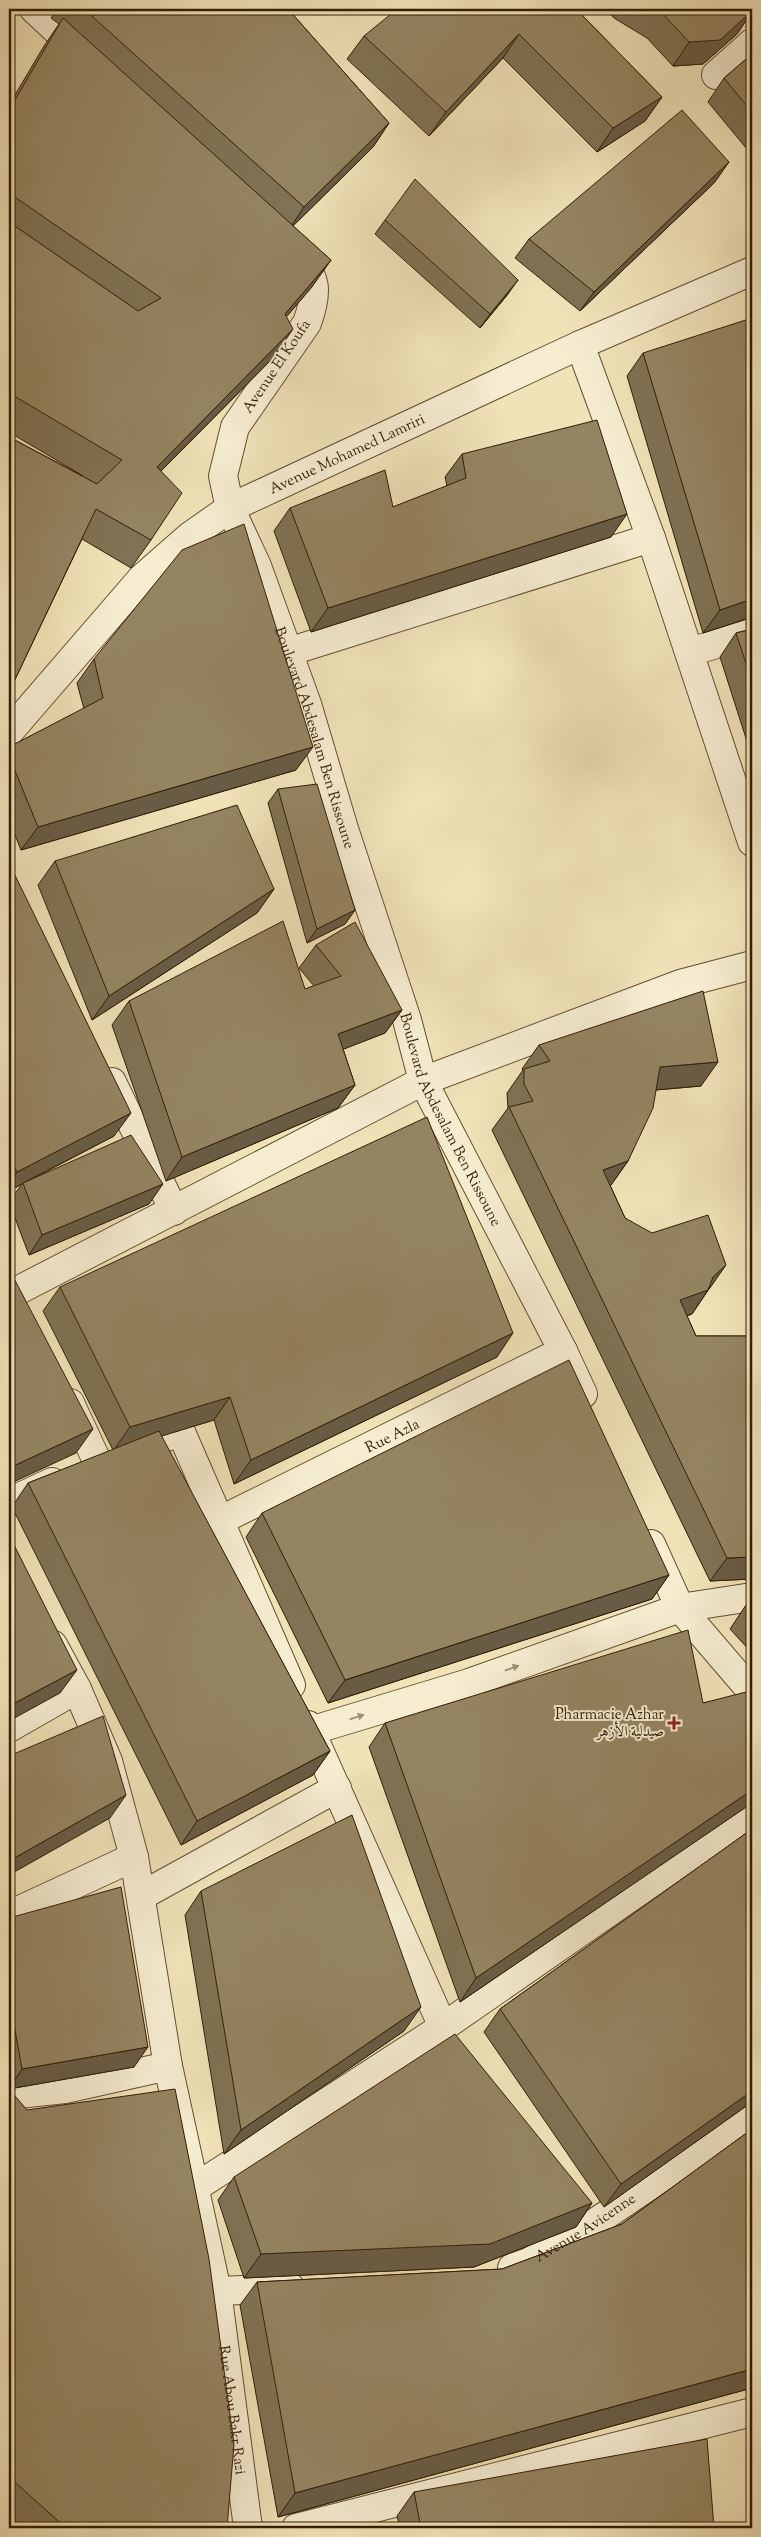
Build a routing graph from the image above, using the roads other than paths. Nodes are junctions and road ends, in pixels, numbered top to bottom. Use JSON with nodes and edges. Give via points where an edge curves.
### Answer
{"nodes":[{"id":1,"x":34,"y":9,"type":"edge"},
{"id":2,"x":752,"y":43,"type":"edge"},
{"id":3,"x":98,"y":69,"type":"edge"},
{"id":4,"x":716,"y":75,"type":"dead end"},
{"id":5,"x":276,"y":237,"type":"edge"},
{"id":6,"x":752,"y":271,"type":"edge"},
{"id":7,"x":580,"y":346,"type":"junction"},
{"id":8,"x":230,"y":508,"type":"junction"},
{"id":9,"x":651,"y":538,"type":"junction"},
{"id":10,"x":752,"y":633,"type":"edge"},
{"id":11,"x":288,"y":652,"type":"junction"},
{"id":12,"x":690,"y":652,"type":"junction"},
{"id":13,"x":9,"y":732,"type":"edge"},
{"id":14,"x":752,"y":842,"type":"edge"},
{"id":15,"x":752,"y":964,"type":"edge"},
{"id":16,"x":101,"y":1059,"type":"edge"},
{"id":17,"x":424,"y":1081,"type":"junction"},
{"id":18,"x":174,"y":1211,"type":"junction"},
{"id":19,"x":13,"y":1282,"type":"edge"},
{"id":20,"x":30,"y":1318,"type":"edge"},
{"id":21,"x":563,"y":1351,"type":"junction"},
{"id":22,"x":59,"y":1380,"type":"edge"},
{"id":23,"x":592,"y":1413,"type":"edge"},
{"id":24,"x":97,"y":1460,"type":"junction"},
{"id":25,"x":9,"y":1502,"type":"edge"},
{"id":26,"x":221,"y":1520,"type":"junction"},
{"id":27,"x":640,"y":1520,"type":"edge"},
{"id":28,"x":752,"y":1597,"type":"edge"},
{"id":29,"x":680,"y":1608,"type":"junction"},
{"id":30,"x":41,"y":1622,"type":"edge"},
{"id":31,"x":77,"y":1689,"type":"junction"},
{"id":32,"x":752,"y":1692,"type":"edge"},
{"id":33,"x":9,"y":1728,"type":"edge"},
{"id":34,"x":310,"y":1731,"type":"junction"},
{"id":35,"x":337,"y":1788,"type":"junction"},
{"id":36,"x":752,"y":1813,"type":"edge"},
{"id":37,"x":134,"y":1857,"type":"junction"},
{"id":38,"x":141,"y":1896,"type":"junction"},
{"id":39,"x":9,"y":1915,"type":"edge"},
{"id":40,"x":443,"y":2027,"type":"junction"},
{"id":41,"x":168,"y":2066,"type":"junction"},
{"id":42,"x":9,"y":2095,"type":"edge"},
{"id":43,"x":752,"y":2116,"type":"edge"},
{"id":44,"x":196,"y":2186,"type":"junction"},
{"id":45,"x":492,"y":2274,"type":"edge"},
{"id":46,"x":314,"y":2289,"type":"edge"},
{"id":47,"x":217,"y":2291,"type":"junction"},
{"id":48,"x":752,"y":2412,"type":"edge"},
{"id":49,"x":685,"y":2428,"type":"junction"},
{"id":50,"x":690,"y":2456,"type":"edge"},
{"id":51,"x":248,"y":2528,"type":"edge"},
{"id":52,"x":296,"y":2528,"type":"edge"}],
"edges":[{"from":1,"to":3,"type":"street"},
{"from":2,"to":4,"type":"street"},
{"from":5,"to":8,"type":"street","name":"Avenue El Koufa","via":[[300,259],[312,276],[314,303],[307,323],[235,427],[223,476]]},
{"from":6,"to":7,"type":"street","name":"Avenue Mohamed Lamriri"},
{"from":7,"to":8,"type":"street","name":"Avenue Mohamed Lamriri"},
{"from":7,"to":9,"type":"street"},
{"from":8,"to":11,"type":"street","name":"Boulevard Abdesalam Ben Rissoune","via":[[257,566]]},
{"from":8,"to":13,"type":"street","name":"Avenue Mohamed Lamriri","via":[[190,536],[142,578]]},
{"from":9,"to":11,"type":"street"},
{"from":9,"to":12,"type":"street"},
{"from":10,"to":12,"type":"street"},
{"from":11,"to":17,"type":"street","name":"Boulevard Abdesalam Ben Rissoune"},
{"from":12,"to":14,"type":"street"},
{"from":15,"to":17,"type":"street","via":[[680,984]]},
{"from":16,"to":18,"type":"street"},
{"from":17,"to":18,"type":"street"},
{"from":17,"to":21,"type":"street","name":"Boulevard Abdesalam Ben Rissoune"},
{"from":18,"to":19,"type":"street"},
{"from":19,"to":20,"type":"street"},
{"from":21,"to":23,"type":"street","name":"Boulevard Abdesalam Ben Rissoune"},
{"from":21,"to":26,"type":"street","name":"Rue Azla"},
{"from":22,"to":24,"type":"street"},
{"from":24,"to":25,"type":"street"},
{"from":24,"to":26,"type":"street","via":[[181,1432]]},
{"from":26,"to":34,"type":"street"},
{"from":27,"to":29,"type":"street"},
{"from":28,"to":29,"type":"street"},
{"from":29,"to":32,"type":"street"},
{"from":34,"to":29,"type":"street","one_way":true,"via":[[469,1683]]},
{"from":30,"to":31,"type":"street","name":"Rue Abou Bakr Razi"},
{"from":31,"to":33,"type":"street"},
{"from":31,"to":37,"type":"street","name":"Rue Abou Bakr Razi","via":[[108,1761]]},
{"from":34,"to":35,"type":"street"},
{"from":35,"to":38,"type":"street"},
{"from":35,"to":40,"type":"street"},
{"from":36,"to":40,"type":"street"},
{"from":37,"to":38,"type":"street","name":"Rue Abou Bakr Razi"},
{"from":37,"to":39,"type":"street"},
{"from":38,"to":41,"type":"street","name":"Rue Abou Bakr Razi"},
{"from":40,"to":44,"type":"street"},
{"from":41,"to":42,"type":"street","via":[[65,2090]]},
{"from":41,"to":44,"type":"street","name":"Rue Abou Bakr Razi"},
{"from":43,"to":45,"type":"street","name":"Avenue Avicenne","via":[[590,2226],[530,2262]]},
{"from":44,"to":47,"type":"street","name":"Rue Abou Bakr Razi"},
{"from":46,"to":47,"type":"street"},
{"from":47,"to":51,"type":"street","name":"Rue Abou Bakr Razi"},
{"from":48,"to":49,"type":"street"},
{"from":49,"to":50,"type":"street"},
{"from":49,"to":52,"type":"street"}]}
